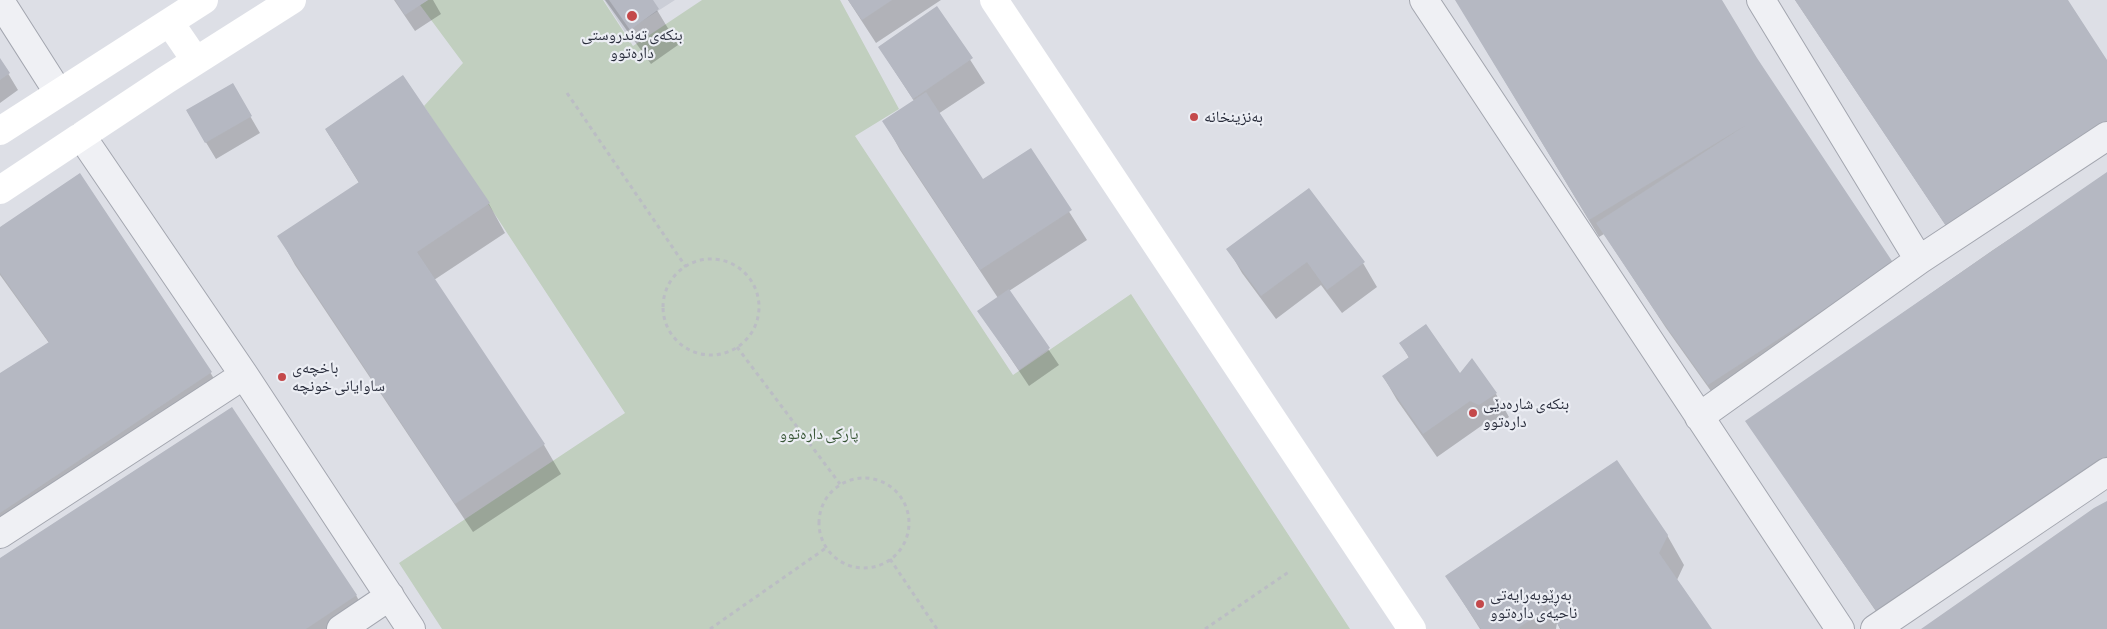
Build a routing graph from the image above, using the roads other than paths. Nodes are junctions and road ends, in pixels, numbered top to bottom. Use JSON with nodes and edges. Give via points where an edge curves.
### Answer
{"nodes":[{"id":1,"x":204,"y":0,"type":"edge"},
{"id":2,"x":292,"y":0,"type":"edge"},
{"id":3,"x":994,"y":0,"type":"edge"},
{"id":4,"x":1424,"y":0,"type":"edge"},
{"id":5,"x":1761,"y":0,"type":"edge"},
{"id":6,"x":0,"y":1,"type":"edge"},
{"id":7,"x":170,"y":23,"type":"junction"},
{"id":8,"x":196,"y":61,"type":"junction"},
{"id":9,"x":58,"y":92,"type":"junction"},
{"id":10,"x":0,"y":131,"type":"edge"},
{"id":11,"x":2107,"y":136,"type":"edge"},
{"id":12,"x":82,"y":137,"type":"junction"},
{"id":13,"x":0,"y":190,"type":"edge"},
{"id":14,"x":1919,"y":260,"type":"junction"},
{"id":15,"x":244,"y":375,"type":"junction"},
{"id":16,"x":1699,"y":417,"type":"junction"},
{"id":17,"x":2107,"y":472,"type":"edge"},
{"id":18,"x":0,"y":534,"type":"edge"},
{"id":19,"x":390,"y":596,"type":"junction"},
{"id":20,"x":341,"y":629,"type":"edge"},
{"id":21,"x":412,"y":629,"type":"edge"},
{"id":22,"x":1412,"y":629,"type":"edge"},
{"id":23,"x":1840,"y":629,"type":"edge"},
{"id":24,"x":1876,"y":629,"type":"edge"}],
"edges":[{"from":1,"to":7,"type":"street"},
{"from":2,"to":8,"type":"street"},
{"from":3,"to":22,"type":"street"},
{"from":4,"to":16,"type":"street"},
{"from":5,"to":14,"type":"street"},
{"from":6,"to":9,"type":"street"},
{"from":7,"to":8,"type":"street"},
{"from":7,"to":9,"type":"street"},
{"from":8,"to":12,"type":"street"},
{"from":9,"to":10,"type":"street"},
{"from":11,"to":14,"type":"street"},
{"from":12,"to":13,"type":"street"},
{"from":12,"to":15,"type":"street"},
{"from":14,"to":16,"type":"street"},
{"from":15,"to":18,"type":"street"},
{"from":15,"to":19,"type":"street"},
{"from":16,"to":23,"type":"street"},
{"from":17,"to":24,"type":"street"},
{"from":19,"to":20,"type":"street"},
{"from":19,"to":21,"type":"street"}]}
